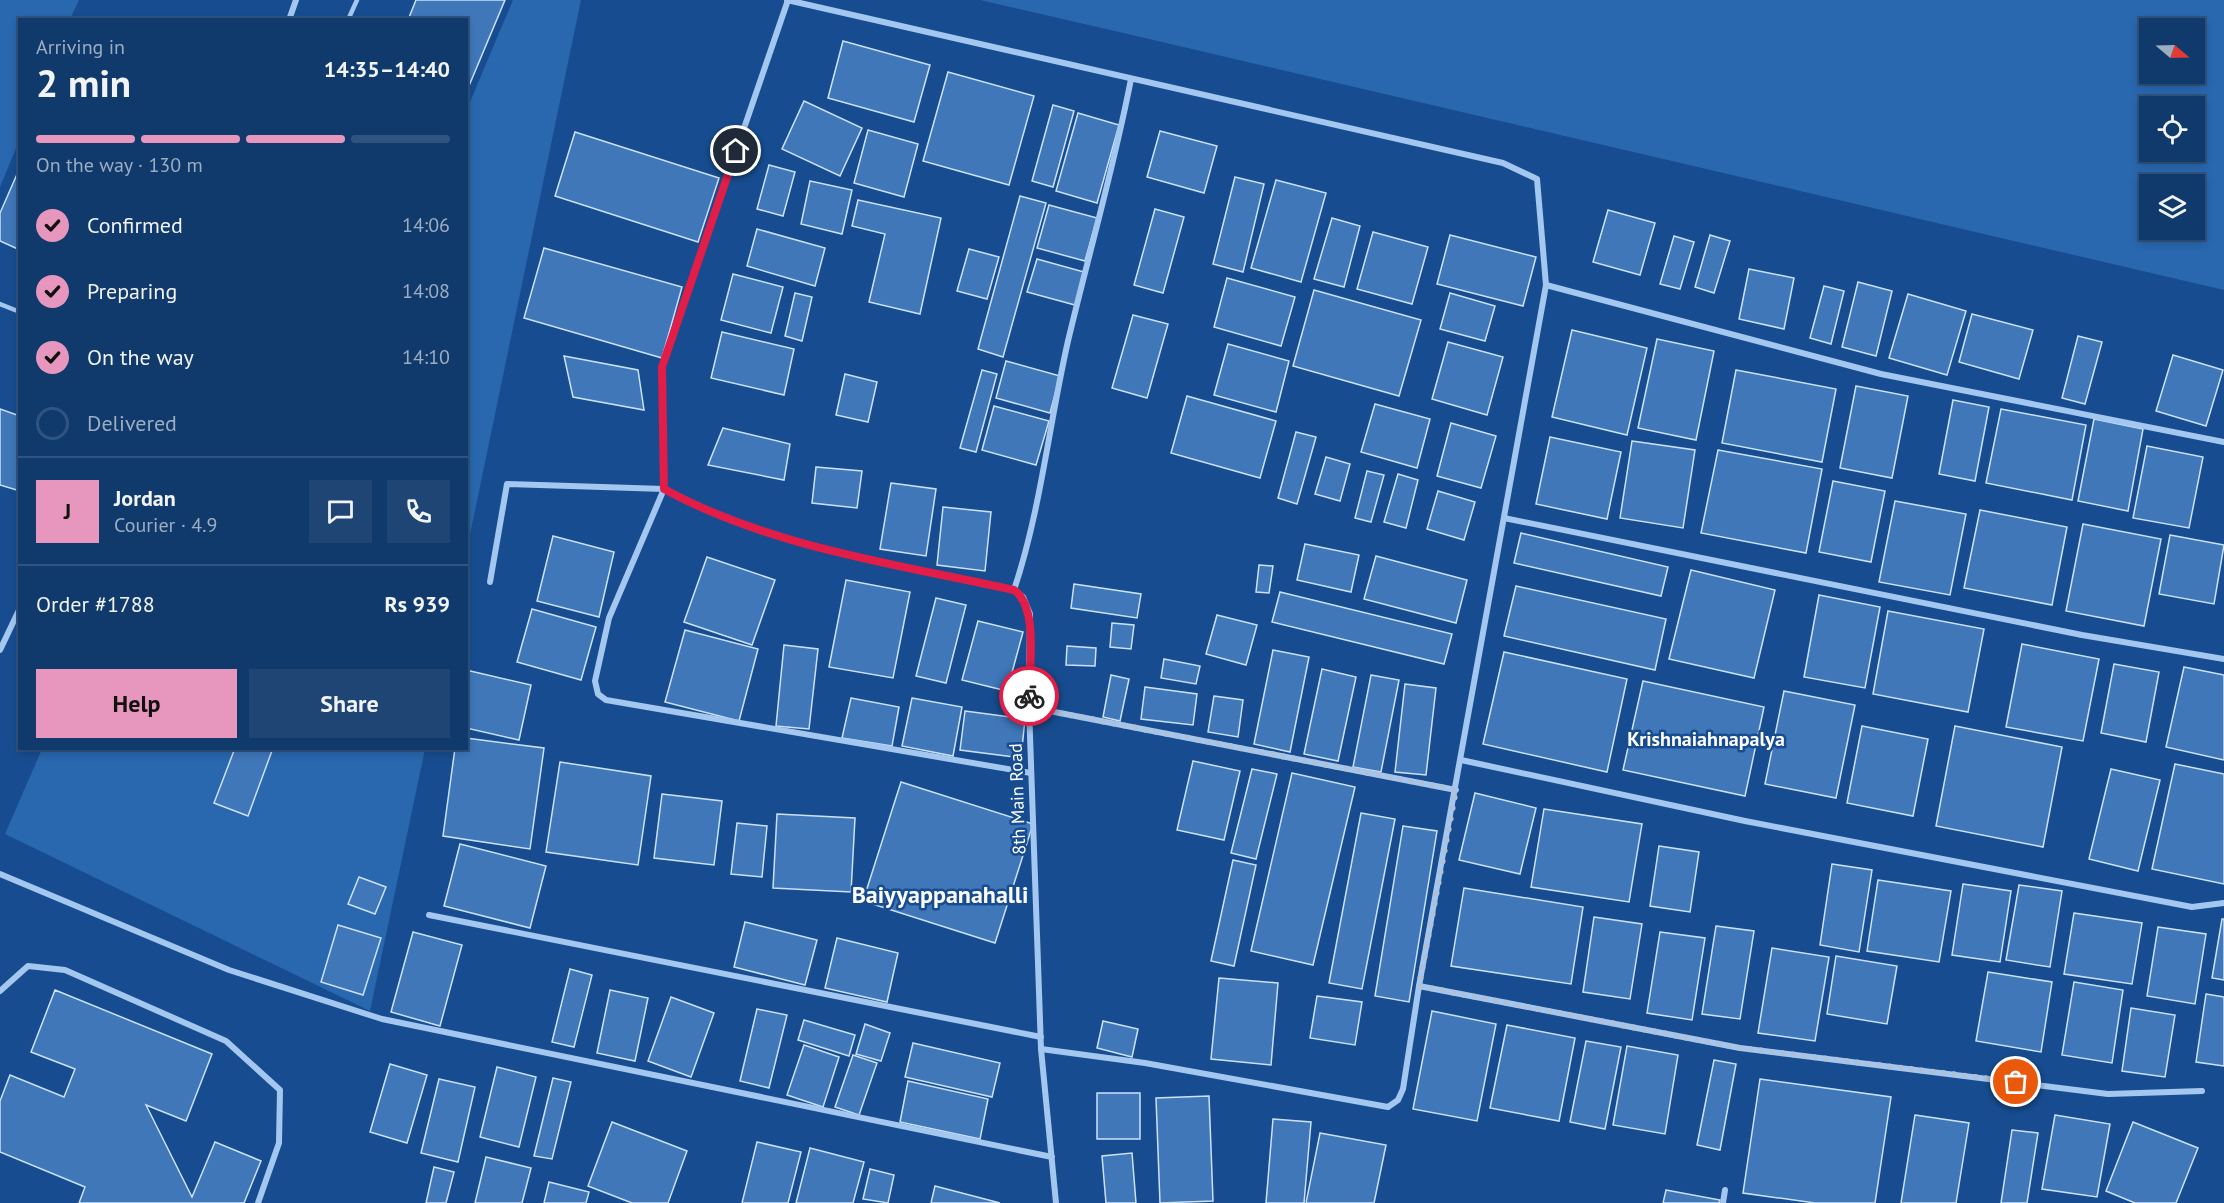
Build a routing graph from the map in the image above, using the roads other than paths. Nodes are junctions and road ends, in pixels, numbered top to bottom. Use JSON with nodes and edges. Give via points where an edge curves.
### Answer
{"nodes":[{"id":1,"x":296,"y":0,"type":"edge"},
{"id":2,"x":357,"y":0,"type":"edge"},
{"id":3,"x":788,"y":0,"type":"edge"},
{"id":4,"x":290,"y":18,"type":"edge"},
{"id":5,"x":349,"y":18,"type":"edge"},
{"id":6,"x":1131,"y":79,"type":"junction"},
{"id":7,"x":1546,"y":285,"type":"junction"},
{"id":8,"x":0,"y":304,"type":"edge"},
{"id":9,"x":18,"y":311,"type":"edge"},
{"id":10,"x":2224,"y":442,"type":"edge"},
{"id":11,"x":664,"y":489,"type":"junction"},
{"id":12,"x":1504,"y":518,"type":"junction"},
{"id":13,"x":490,"y":582,"type":"dead end"},
{"id":14,"x":1014,"y":590,"type":"junction"},
{"id":15,"x":18,"y":612,"type":"edge"},
{"id":16,"x":0,"y":650,"type":"edge"},
{"id":17,"x":2224,"y":659,"type":"edge"},
{"id":18,"x":1029,"y":707,"type":"junction"},
{"id":19,"x":1461,"y":760,"type":"junction"},
{"id":20,"x":1031,"y":773,"type":"junction"},
{"id":21,"x":1456,"y":790,"type":"junction"},
{"id":22,"x":0,"y":874,"type":"edge"},
{"id":23,"x":2224,"y":903,"type":"edge"},
{"id":24,"x":429,"y":915,"type":"dead end"},
{"id":25,"x":1419,"y":986,"type":"junction"},
{"id":26,"x":0,"y":991,"type":"edge"},
{"id":27,"x":1041,"y":1037,"type":"junction"},
{"id":28,"x":1041,"y":1049,"type":"junction"},
{"id":29,"x":2202,"y":1091,"type":"dead end"},
{"id":30,"x":1052,"y":1157,"type":"junction"},
{"id":31,"x":1725,"y":1190,"type":"dead end"},
{"id":32,"x":258,"y":1203,"type":"edge"},
{"id":33,"x":1056,"y":1203,"type":"edge"},
{"id":34,"x":1723,"y":1203,"type":"edge"}],
"edges":[{"from":1,"to":4,"type":"street"},
{"from":2,"to":5,"type":"lane"},
{"from":3,"to":6,"type":"street"},
{"from":3,"to":11,"type":"street","via":[[662,367]]},
{"from":6,"to":7,"type":"street","via":[[1503,163],[1538,179]]},
{"from":6,"to":14,"type":"street","via":[[1102,213],[1068,342],[1032,531]]},
{"from":7,"to":10,"type":"street","via":[[1881,374]]},
{"from":7,"to":12,"type":"street"},
{"from":8,"to":9,"type":"lane"},
{"from":11,"to":13,"type":"street","via":[[507,484]]},
{"from":11,"to":14,"type":"street","via":[[766,534]]},
{"from":11,"to":20,"type":"street","via":[[609,618],[595,681],[598,694],[606,700]]},
{"from":12,"to":17,"type":"street"},
{"from":12,"to":19,"type":"street"},
{"from":14,"to":18,"type":"street","name":"8th Main Road","via":[[1023,597],[1030,614]]},
{"from":15,"to":16,"type":"street"},
{"from":18,"to":20,"type":"street","name":"8th Main Road"},
{"from":18,"to":21,"type":"street"},
{"from":19,"to":21,"type":"street"},
{"from":19,"to":23,"type":"street","via":[[1745,821],[2192,907]]},
{"from":20,"to":27,"type":"street","name":"8th Main Road"},
{"from":21,"to":25,"type":"street"},
{"from":22,"to":30,"type":"street","via":[[230,970],[382,1019]]},
{"from":24,"to":27,"type":"street"},
{"from":25,"to":28,"type":"street","via":[[1403,1089],[1398,1100],[1388,1107],[1145,1063]]},
{"from":25,"to":29,"type":"street","via":[[1740,1048],[2109,1094]]},
{"from":26,"to":32,"type":"street","via":[[28,966],[65,970],[226,1041],[280,1090],[279,1143]]},
{"from":27,"to":28,"type":"street","name":"8th Main Road"},
{"from":28,"to":30,"type":"street","name":"8th Main Road"},
{"from":30,"to":33,"type":"street","name":"8th Main Road"},
{"from":31,"to":34,"type":"street"}]}
